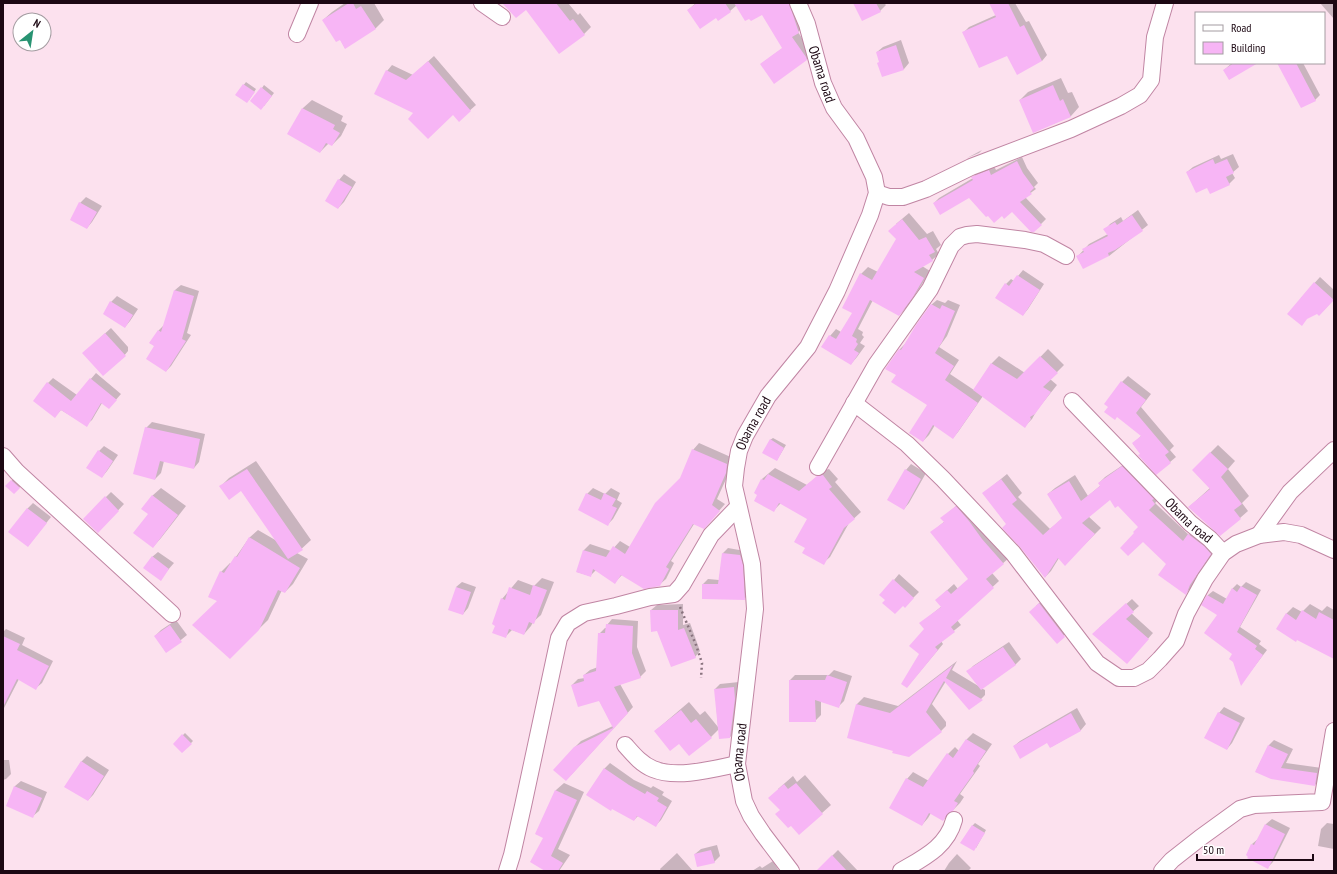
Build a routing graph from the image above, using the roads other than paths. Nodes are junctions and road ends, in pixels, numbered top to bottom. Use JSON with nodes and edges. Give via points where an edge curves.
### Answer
{"nodes":[{"id":1,"x":310,"y":3,"type":"edge"},
{"id":2,"x":482,"y":3,"type":"edge"},
{"id":3,"x":798,"y":3,"type":"edge"},
{"id":4,"x":1165,"y":3,"type":"edge"},
{"id":5,"x":502,"y":17,"type":"dead end"},
{"id":6,"x":298,"y":34,"type":"dead end"},
{"id":7,"x":877,"y":193,"type":"junction"},
{"id":8,"x":1066,"y":256,"type":"dead end"},
{"id":9,"x":1072,"y":400,"type":"dead end"},
{"id":10,"x":854,"y":403,"type":"junction"},
{"id":11,"x":1334,"y":450,"type":"edge"},
{"id":12,"x":4,"y":462,"type":"edge"},
{"id":13,"x":818,"y":467,"type":"dead end"},
{"id":14,"x":738,"y":507,"type":"junction"},
{"id":15,"x":1259,"y":535,"type":"junction"},
{"id":16,"x":1334,"y":550,"type":"edge"},
{"id":17,"x":1223,"y":553,"type":"junction"},
{"id":18,"x":172,"y":614,"type":"dead end"},
{"id":19,"x":1334,"y":731,"type":"edge"},
{"id":20,"x":625,"y":745,"type":"dead end"},
{"id":21,"x":736,"y":764,"type":"junction"},
{"id":22,"x":954,"y":820,"type":"dead end"},
{"id":23,"x":507,"y":871,"type":"edge"},
{"id":24,"x":791,"y":871,"type":"edge"},
{"id":25,"x":901,"y":871,"type":"edge"},
{"id":26,"x":1162,"y":871,"type":"edge"}],
"edges":[{"from":1,"to":6,"type":"street"},
{"from":2,"to":5,"type":"street"},
{"from":3,"to":7,"type":"street","name":"Obama road","via":[[807,24],[823,83],[834,108],[856,138],[874,177]]},
{"from":4,"to":7,"type":"street","via":[[1155,37],[1151,80],[1140,95],[1071,129],[971,168],[926,189],[903,197],[889,197]]},
{"from":7,"to":14,"type":"street","name":"Obama road","via":[[837,291],[808,347],[768,396],[745,436],[739,451],[734,486]]},
{"from":8,"to":10,"type":"street","via":[[1044,244],[1025,240],[977,234],[960,237],[952,246],[930,289],[876,365]]},
{"from":9,"to":17,"type":"street","name":"Obama road","via":[[1190,523]]},
{"from":10,"to":13,"type":"street"},
{"from":10,"to":17,"type":"street","via":[[907,444],[943,479],[1013,554],[1097,663],[1119,678],[1134,678],[1148,671],[1176,640],[1186,614]]},
{"from":11,"to":15,"type":"street","via":[[1290,492]]},
{"from":12,"to":18,"type":"street"},
{"from":14,"to":21,"type":"street","name":"Obama road","via":[[752,564],[755,609]]},
{"from":14,"to":23,"type":"street","via":[[711,535],[674,594],[650,597],[584,613],[568,622],[559,638]]},
{"from":15,"to":16,"type":"street","name":"Obama road","via":[[1284,532],[1301,535]]},
{"from":15,"to":17,"type":"street","name":"Obama road","via":[[1236,544]]},
{"from":19,"to":26,"type":"street","via":[[1322,802],[1254,805],[1240,809],[1172,860]]},
{"from":20,"to":21,"type":"street","via":[[639,761],[654,770],[671,773],[694,773]]},
{"from":21,"to":24,"type":"street","name":"Obama road","via":[[744,801],[751,816]]},
{"from":22,"to":25,"type":"street","via":[[942,843],[930,854]]}]}
